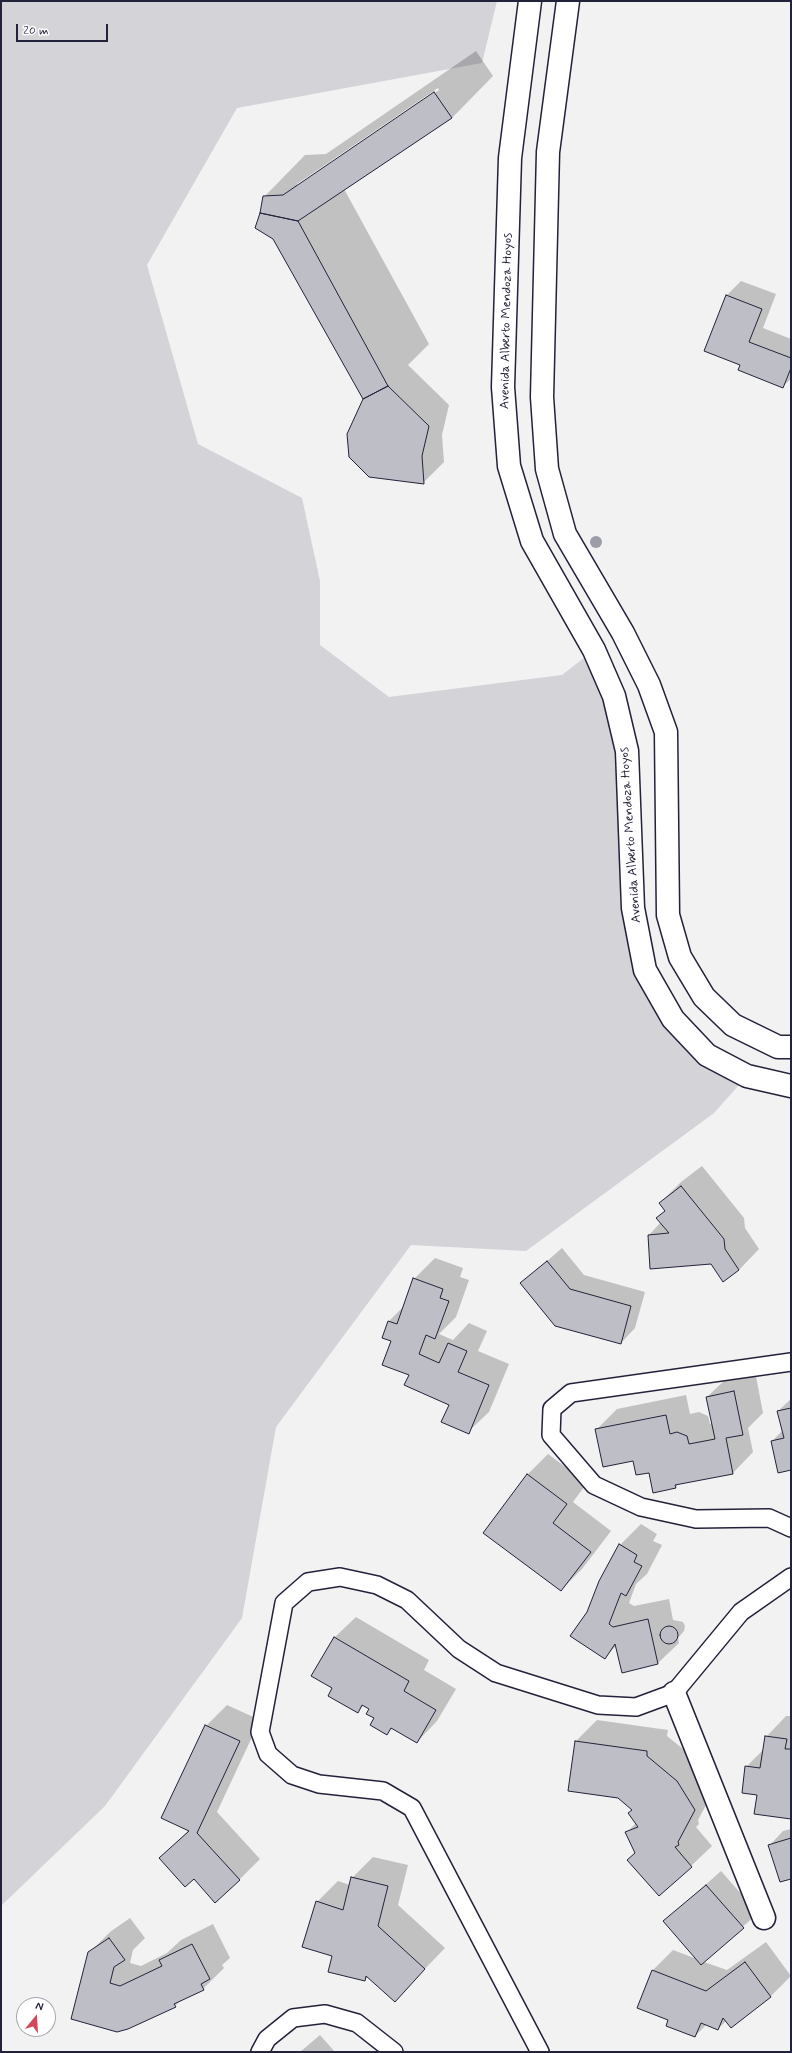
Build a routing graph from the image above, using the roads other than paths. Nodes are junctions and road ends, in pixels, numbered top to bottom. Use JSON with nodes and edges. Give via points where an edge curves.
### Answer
{"nodes":[{"id":1,"x":530,"y":1,"type":"edge"},
{"id":2,"x":568,"y":1,"type":"edge"},
{"id":3,"x":791,"y":1047,"type":"edge"},
{"id":4,"x":791,"y":1086,"type":"edge"},
{"id":5,"x":791,"y":1362,"type":"edge"},
{"id":6,"x":791,"y":1528,"type":"edge"},
{"id":7,"x":791,"y":1577,"type":"edge"},
{"id":8,"x":674,"y":1693,"type":"junction"},
{"id":9,"x":764,"y":1918,"type":"dead end"},
{"id":10,"x":260,"y":2052,"type":"edge"},
{"id":11,"x":394,"y":2052,"type":"edge"},
{"id":12,"x":540,"y":2052,"type":"edge"}],
"edges":[{"from":1,"to":4,"type":"main road","name":"Avenida Alberto Mendoza Hoyos","via":[[510,158],[503,387],[509,466],[532,541],[594,650],[614,696],[627,751],[633,908],[645,970],[673,1019],[707,1055],[747,1076]]},
{"from":2,"to":3,"type":"main road","via":[[548,152],[542,397],[547,469],[565,534],[627,640],[649,685],[666,732],[668,915],[680,957],[704,997],[733,1025],[778,1047]]},
{"from":5,"to":6,"type":"lane","via":[[571,1393],[552,1409],[551,1435],[594,1485],[641,1507],[696,1519],[769,1518]]},
{"from":7,"to":8,"type":"lane","via":[[741,1612]]},
{"from":8,"to":9,"type":"main road"},
{"from":8,"to":12,"type":"lane","via":[[636,1707],[598,1705],[496,1673],[459,1649],[407,1600],[369,1584],[340,1577],[308,1582],[284,1603],[260,1732],[268,1754],[292,1775],[319,1784],[383,1791],[412,1808]]},
{"from":10,"to":11,"type":"lane","via":[[267,2039],[293,2018],[325,2014],[357,2023]]}]}
